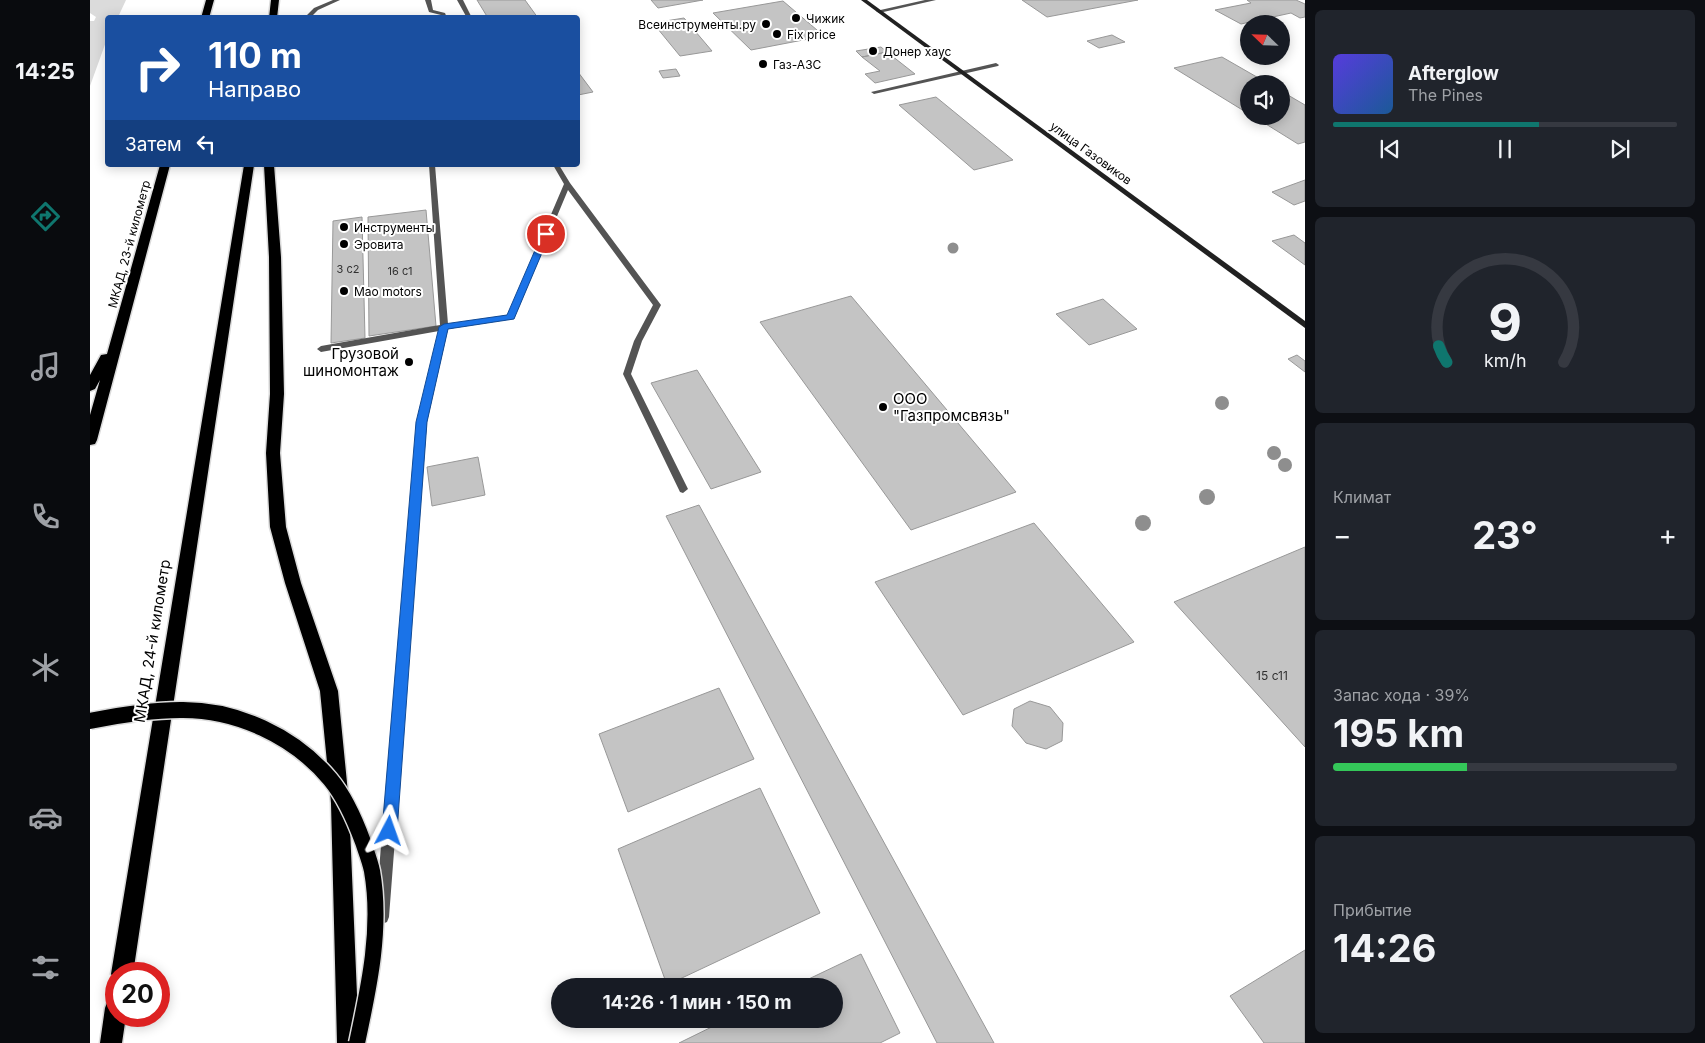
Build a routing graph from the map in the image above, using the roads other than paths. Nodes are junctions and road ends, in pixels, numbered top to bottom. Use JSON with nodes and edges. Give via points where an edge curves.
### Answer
{"nodes":[{"id":1,"x":210,"y":0,"type":"edge"},
{"id":2,"x":275,"y":0,"type":"edge"},
{"id":3,"x":337,"y":0,"type":"edge"},
{"id":4,"x":428,"y":0,"type":"edge"},
{"id":5,"x":460,"y":0,"type":"edge"},
{"id":6,"x":864,"y":0,"type":"edge"},
{"id":7,"x":933,"y":0,"type":"edge"},
{"id":8,"x":879,"y":11,"type":"junction"},
{"id":9,"x":206,"y":15,"type":"edge"},
{"id":10,"x":273,"y":15,"type":"edge"},
{"id":11,"x":309,"y":15,"type":"edge"},
{"id":12,"x":443,"y":15,"type":"edge"},
{"id":13,"x":468,"y":15,"type":"edge"},
{"id":14,"x":996,"y":65,"type":"dead end"},
{"id":15,"x":962,"y":72,"type":"junction"},
{"id":16,"x":874,"y":92,"type":"dead end"},
{"id":17,"x":164,"y":167,"type":"edge"},
{"id":18,"x":249,"y":167,"type":"edge"},
{"id":19,"x":269,"y":167,"type":"edge"},
{"id":20,"x":432,"y":167,"type":"edge"},
{"id":21,"x":557,"y":167,"type":"edge"},
{"id":22,"x":567,"y":184,"type":"junction"},
{"id":23,"x":1305,"y":325,"type":"edge"},
{"id":24,"x":444,"y":327,"type":"junction"},
{"id":25,"x":118,"y":334,"type":"junction"},
{"id":26,"x":321,"y":349,"type":"dead end"},
{"id":27,"x":90,"y":386,"type":"edge"},
{"id":28,"x":90,"y":440,"type":"edge"},
{"id":29,"x":684,"y":489,"type":"dead end"},
{"id":30,"x":90,"y":721,"type":"edge"},
{"id":31,"x":124,"y":962,"type":"edge"},
{"id":32,"x":113,"y":1027,"type":"edge"},
{"id":33,"x":111,"y":1043,"type":"edge"},
{"id":34,"x":348,"y":1043,"type":"edge"},
{"id":35,"x":358,"y":1043,"type":"edge"}],
"edges":[{"from":1,"to":9,"type":"highway"},
{"from":2,"to":10,"type":"highway"},
{"from":3,"to":11,"type":"street"},
{"from":4,"to":12,"type":"street","via":[[431,11]]},
{"from":5,"to":13,"type":"street"},
{"from":6,"to":8,"type":"street","name":"улица Газовиков"},
{"from":7,"to":8,"type":"street"},
{"from":8,"to":15,"type":"street","name":"улица Газовиков"},
{"from":14,"to":15,"type":"street"},
{"from":15,"to":16,"type":"street"},
{"from":15,"to":23,"type":"street","name":"улица Газовиков"},
{"from":17,"to":25,"type":"highway","name":"МКАД, 23-й километр"},
{"from":18,"to":31,"type":"highway","name":"МКАД, 24-й километр"},
{"from":19,"to":34,"type":"highway","via":[[275,257],[278,394],[273,452],[278,527],[329,691],[340,803]]},
{"from":20,"to":24,"type":"street"},
{"from":21,"to":22,"type":"street"},
{"from":22,"to":24,"type":"street","via":[[510,317]]},
{"from":22,"to":29,"type":"street","via":[[657,305],[638,341],[627,374]]},
{"from":24,"to":26,"type":"street"},
{"from":24,"to":35,"type":"street","via":[[422,422],[383,909]]},
{"from":25,"to":27,"type":"highway"},
{"from":25,"to":28,"type":"highway"},
{"from":30,"to":35,"type":"main road","bridge":true,"via":[[154,710],[198,710],[239,718],[276,732],[308,755],[336,784],[357,820],[371,864],[376,914],[373,971]]},
{"from":32,"to":33,"type":"highway"}]}
